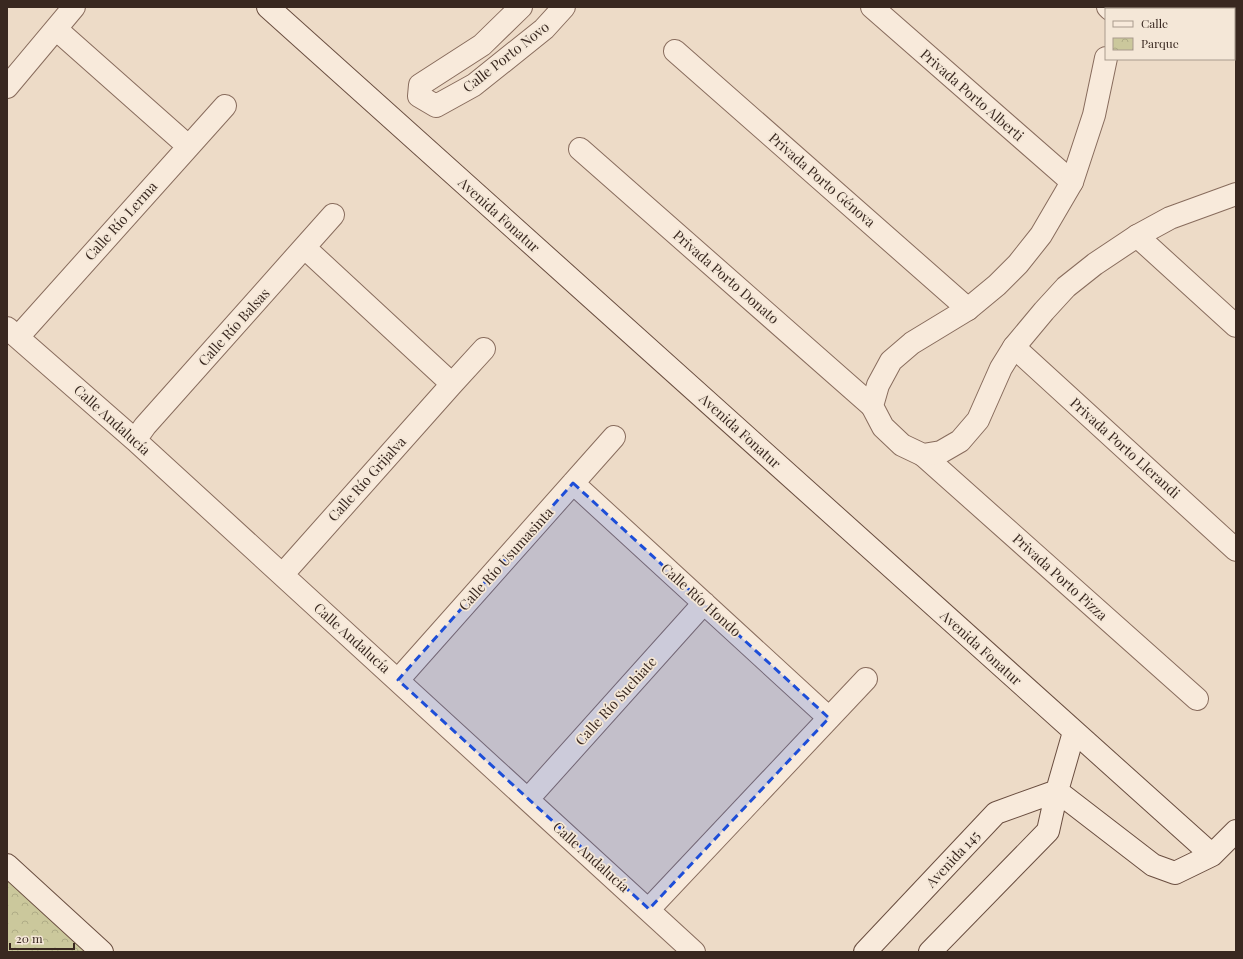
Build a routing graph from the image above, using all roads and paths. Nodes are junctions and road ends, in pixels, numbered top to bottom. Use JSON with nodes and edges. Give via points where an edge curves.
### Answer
{"nodes":[{"id":1,"x":74,"y":7,"type":"edge"},
{"id":2,"x":268,"y":7,"type":"edge"},
{"id":3,"x":521,"y":7,"type":"edge"},
{"id":4,"x":564,"y":7,"type":"edge"},
{"id":5,"x":872,"y":7,"type":"edge"},
{"id":6,"x":56,"y":29,"type":"junction"},
{"id":7,"x":675,"y":51,"type":"dead end"},
{"id":8,"x":1106,"y":60,"type":"edge"},
{"id":9,"x":7,"y":87,"type":"edge"},
{"id":10,"x":225,"y":106,"type":"dead end"},
{"id":11,"x":188,"y":146,"type":"junction"},
{"id":12,"x":580,"y":149,"type":"dead end"},
{"id":13,"x":1072,"y":182,"type":"junction"},
{"id":14,"x":1236,"y":194,"type":"edge"},
{"id":15,"x":333,"y":215,"type":"dead end"},
{"id":16,"x":1137,"y":236,"type":"junction"},
{"id":17,"x":305,"y":248,"type":"junction"},
{"id":18,"x":968,"y":309,"type":"junction"},
{"id":19,"x":1236,"y":326,"type":"edge"},
{"id":20,"x":13,"y":333,"type":"edge"},
{"id":21,"x":1014,"y":347,"type":"junction"},
{"id":22,"x":484,"y":349,"type":"dead end"},
{"id":23,"x":452,"y":384,"type":"junction"},
{"id":24,"x":872,"y":406,"type":"junction"},
{"id":25,"x":614,"y":437,"type":"dead end"},
{"id":26,"x":135,"y":440,"type":"junction"},
{"id":27,"x":923,"y":455,"type":"junction"},
{"id":28,"x":573,"y":483,"type":"junction"},
{"id":29,"x":1236,"y":550,"type":"edge"},
{"id":30,"x":282,"y":574,"type":"junction"},
{"id":31,"x":704,"y":603,"type":"junction"},
{"id":32,"x":866,"y":679,"type":"dead end"},
{"id":33,"x":398,"y":680,"type":"junction"},
{"id":34,"x":1197,"y":699,"type":"dead end"},
{"id":35,"x":829,"y":718,"type":"junction"},
{"id":36,"x":1074,"y":732,"type":"junction"},
{"id":37,"x":1057,"y":791,"type":"junction"},
{"id":38,"x":528,"y":799,"type":"junction"},
{"id":39,"x":1236,"y":831,"type":"edge"},
{"id":40,"x":1212,"y":855,"type":"junction"},
{"id":41,"x":7,"y":865,"type":"edge"},
{"id":42,"x":649,"y":909,"type":"junction"},
{"id":43,"x":102,"y":952,"type":"edge"},
{"id":44,"x":694,"y":952,"type":"edge"},
{"id":45,"x":865,"y":952,"type":"edge"},
{"id":46,"x":930,"y":952,"type":"edge"}],
"edges":[{"from":1,"to":6,"type":"street"},
{"from":2,"to":36,"type":"street","name":"Avenida Fonatur"},
{"from":3,"to":4,"type":"street","name":"Calle Porto Novo","via":[[482,45],[420,84],[419,96],[436,106],[474,85],[544,29]]},
{"from":5,"to":13,"type":"street","name":"Privada Porto Alberti"},
{"from":6,"to":9,"type":"street"},
{"from":6,"to":11,"type":"street"},
{"from":7,"to":18,"type":"street","name":"Privada Porto Génova"},
{"from":8,"to":13,"type":"street","via":[[1094,116]]},
{"from":10,"to":11,"type":"street","name":"Calle Río Lerma"},
{"from":11,"to":20,"type":"street","name":"Calle Río Lerma"},
{"from":12,"to":24,"type":"street","name":"Privada Porto Donato"},
{"from":13,"to":18,"type":"street","via":[[1041,235],[1018,264]]},
{"from":14,"to":16,"type":"street","via":[[1170,218]]},
{"from":15,"to":17,"type":"street","name":"Calle Río Balsas"},
{"from":16,"to":19,"type":"street"},
{"from":16,"to":21,"type":"street","via":[[1066,287]]},
{"from":17,"to":23,"type":"street"},
{"from":17,"to":26,"type":"street","name":"Calle Río Balsas"},
{"from":18,"to":24,"type":"street","via":[[912,343],[891,361],[878,385]]},
{"from":20,"to":26,"type":"street","name":"Calle Andalucía"},
{"from":21,"to":27,"type":"street","via":[[1001,368],[978,420],[965,436],[941,452]]},
{"from":21,"to":29,"type":"street","name":"Privada Porto Llerandi"},
{"from":22,"to":23,"type":"street","name":"Calle Río Grijalva"},
{"from":23,"to":30,"type":"street","name":"Calle Río Grijalva"},
{"from":24,"to":27,"type":"street","name":"Privada Porto Pizza","via":[[882,428],[902,446]]},
{"from":25,"to":28,"type":"street","name":"Calle Río Usumasinta"},
{"from":26,"to":30,"type":"street","name":"Calle Andalucía"},
{"from":27,"to":34,"type":"street","name":"Privada Porto Pizza"},
{"from":28,"to":31,"type":"street","name":"Calle Río Hondo"},
{"from":28,"to":33,"type":"street","name":"Calle Río Usumasinta"},
{"from":30,"to":33,"type":"street","name":"Calle Andalucía"},
{"from":31,"to":35,"type":"street","name":"Calle Río Hondo"},
{"from":31,"to":38,"type":"street","name":"Calle Río Suchiate"},
{"from":32,"to":35,"type":"street"},
{"from":33,"to":38,"type":"street","name":"Calle Andalucía"},
{"from":35,"to":42,"type":"street"},
{"from":36,"to":37,"type":"street"},
{"from":36,"to":40,"type":"street","name":"Avenida Fonatur"},
{"from":37,"to":40,"type":"street","via":[[1153,865],[1175,873]]},
{"from":37,"to":45,"type":"street","name":"Avenida 145","via":[[996,813]]},
{"from":37,"to":46,"type":"street","via":[[1048,832]]},
{"from":38,"to":42,"type":"street","name":"Calle Andalucía"},
{"from":39,"to":40,"type":"street"},
{"from":41,"to":43,"type":"street"},
{"from":42,"to":44,"type":"street","name":"Calle Andalucía"}]}
